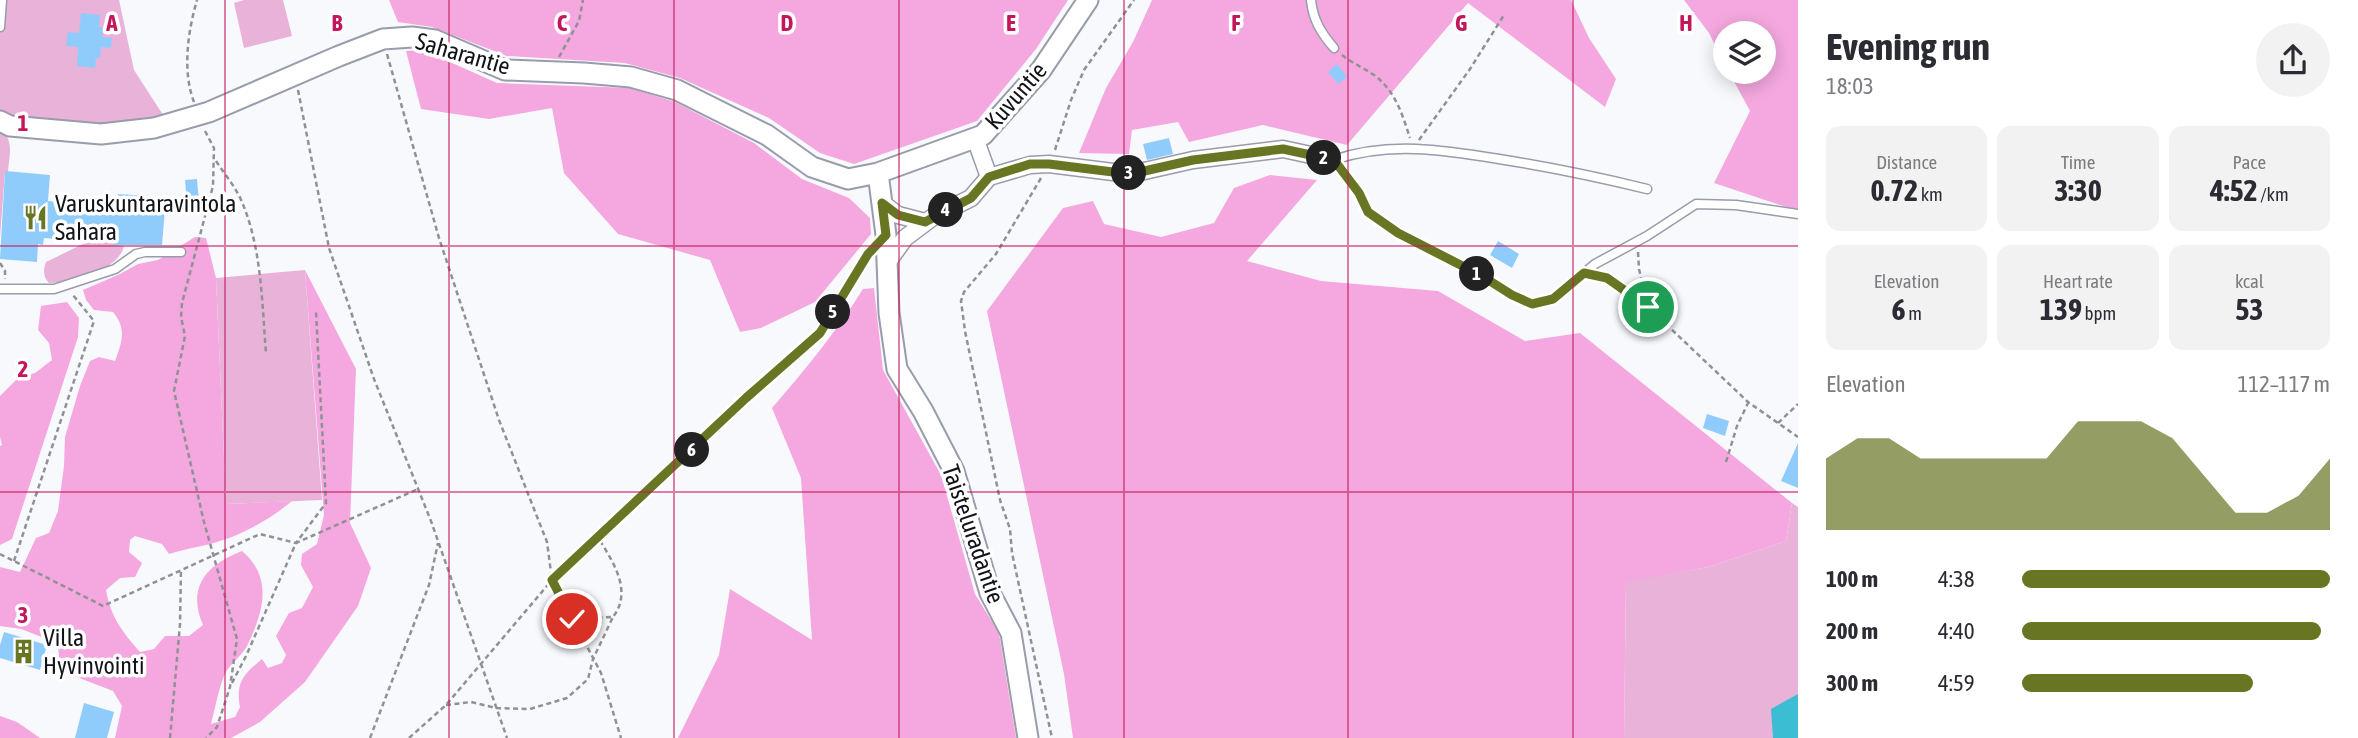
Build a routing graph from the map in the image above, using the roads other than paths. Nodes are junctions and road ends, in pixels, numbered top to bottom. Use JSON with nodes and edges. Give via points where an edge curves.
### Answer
{"nodes":[{"id":1,"x":2,"y":0,"type":"edge"},
{"id":2,"x":1088,"y":0,"type":"edge"},
{"id":3,"x":1311,"y":0,"type":"edge"},
{"id":4,"x":0,"y":27,"type":"edge"},
{"id":5,"x":1334,"y":48,"type":"road end"},
{"id":6,"x":0,"y":121,"type":"edge"},
{"id":7,"x":975,"y":138,"type":"junction"},
{"id":8,"x":1334,"y":160,"type":"junction"},
{"id":9,"x":878,"y":173,"type":"junction"},
{"id":10,"x":989,"y":177,"type":"junction"},
{"id":11,"x":1647,"y":189,"type":"dead end"},
{"id":12,"x":882,"y":203,"type":"junction"},
{"id":13,"x":1798,"y":214,"type":"edge"},
{"id":14,"x":925,"y":222,"type":"junction"},
{"id":15,"x":181,"y":252,"type":"dead end"},
{"id":16,"x":887,"y":263,"type":"junction"},
{"id":17,"x":2,"y":289,"type":"edge"},
{"id":18,"x":1028,"y":738,"type":"edge"}],
"edges":[{"from":1,"to":4,"type":"lane"},
{"from":2,"to":7,"type":"street","name":"Kuvuntie","via":[[1041,70],[983,135]]},
{"from":3,"to":5,"type":"lane","via":[[1312,14]]},
{"from":6,"to":9,"type":"street","name":"Saharantie","via":[[10,126],[101,134],[154,128],[199,115],[383,39],[412,37],[435,40],[505,70],[631,77],[677,90],[766,135],[812,167],[848,179]]},
{"from":7,"to":9,"type":"street","name":"Kuvuntie"},
{"from":7,"to":10,"type":"street"},
{"from":8,"to":10,"type":"street","via":[[1283,149],[1140,172],[1030,164]]},
{"from":8,"to":11,"type":"lane","via":[[1357,152],[1429,148],[1575,171]]},
{"from":8,"to":13,"type":"lane","via":[[1368,212],[1398,233],[1532,304],[1553,299],[1595,264],[1696,204]]},
{"from":9,"to":12,"type":"street","name":"Taisteluradantie"},
{"from":10,"to":14,"type":"street","via":[[971,198]]},
{"from":12,"to":14,"type":"street","via":[[898,215]]},
{"from":12,"to":16,"type":"street","name":"Taisteluradantie"},
{"from":14,"to":16,"type":"street","via":[[905,238]]},
{"from":15,"to":17,"type":"lane","via":[[145,251],[115,269],[43,290]]},
{"from":16,"to":18,"type":"street","name":"Taisteluradantie","via":[[897,369],[954,471],[990,593],[1011,633]]}]}
